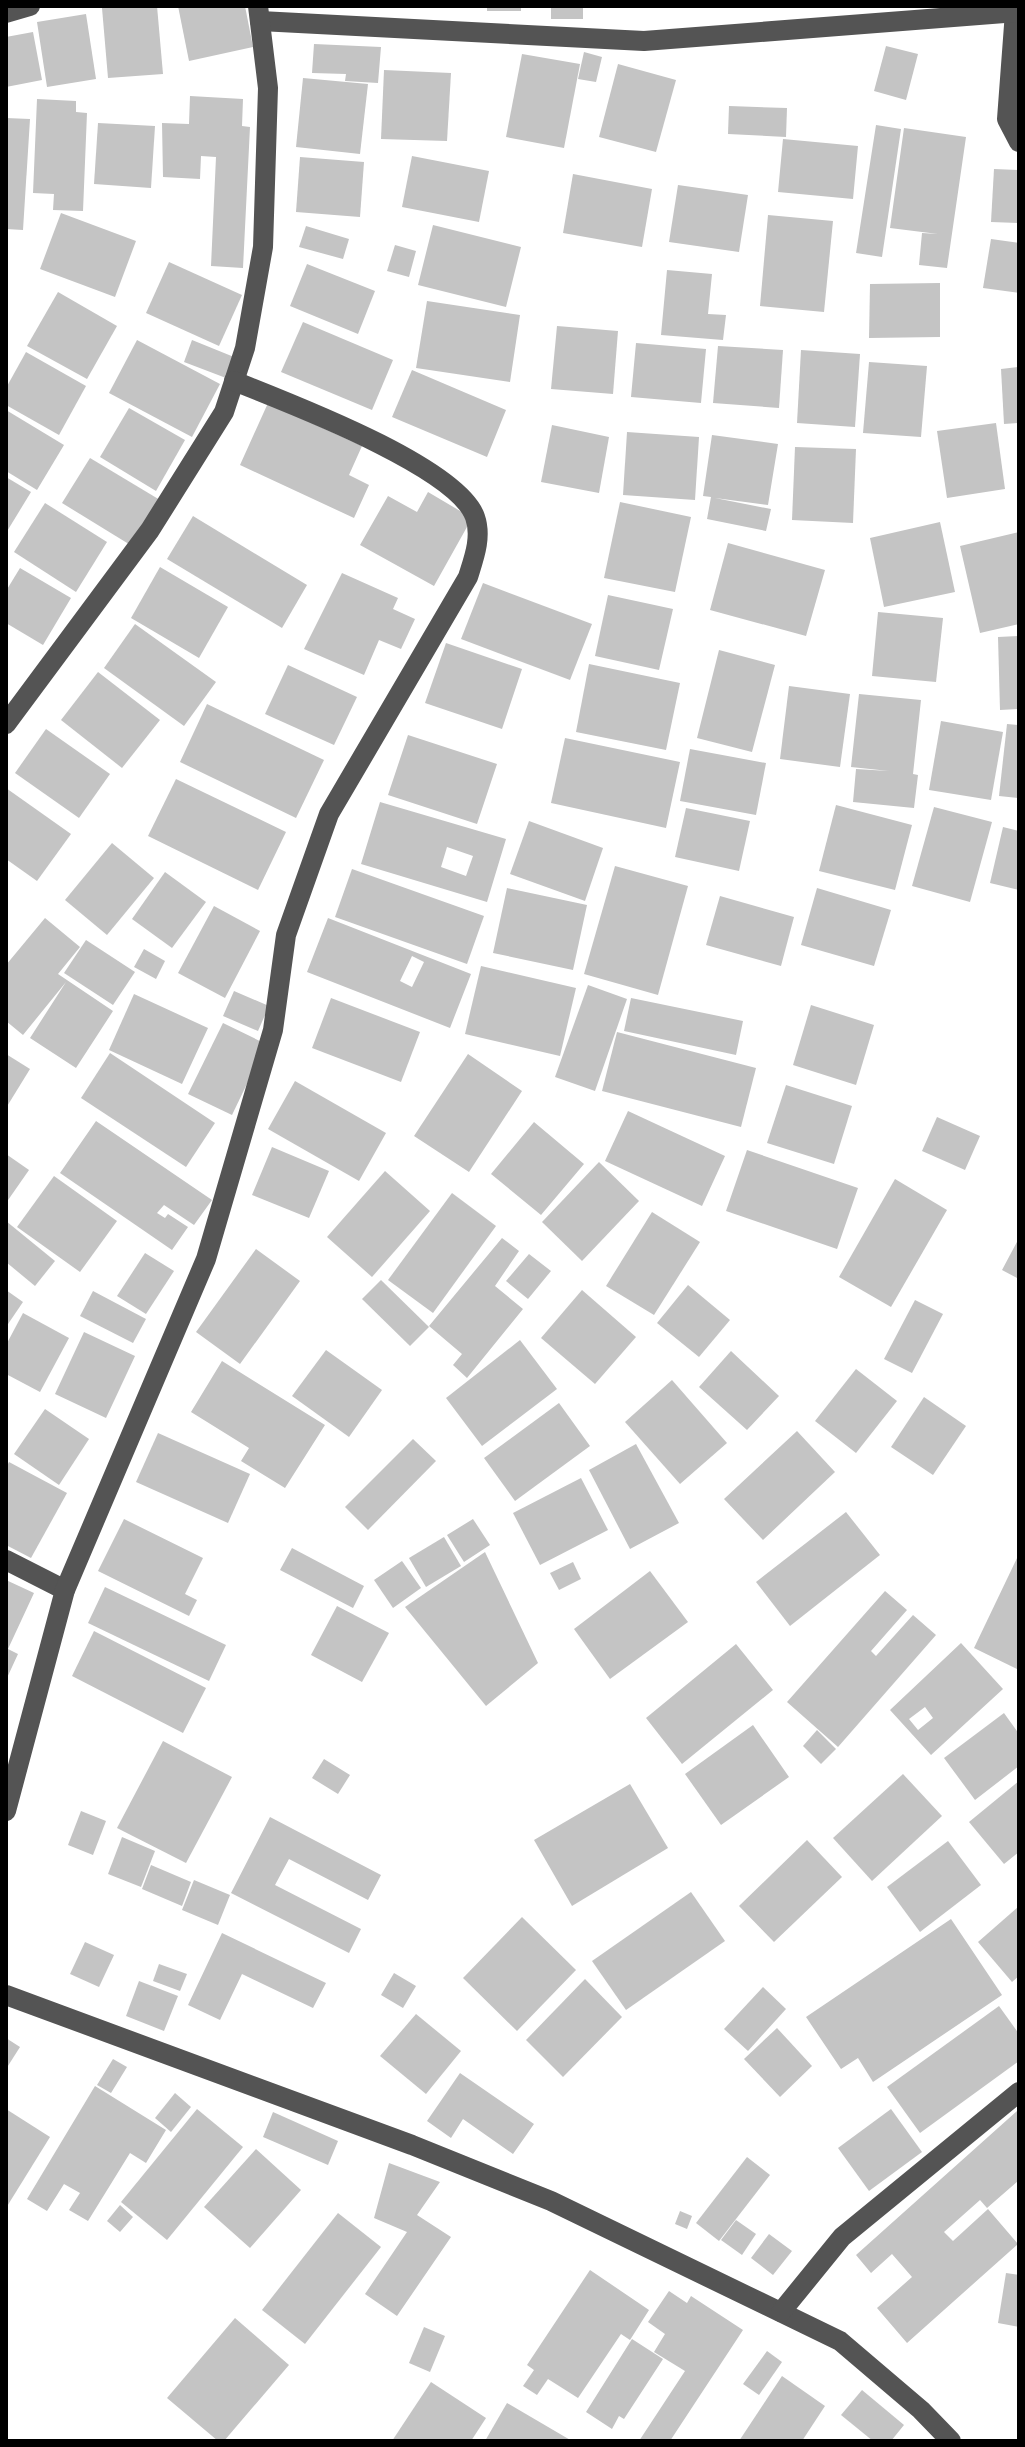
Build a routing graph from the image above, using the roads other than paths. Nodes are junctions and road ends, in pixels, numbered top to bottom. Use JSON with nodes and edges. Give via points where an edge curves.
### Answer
{"nodes":[{"id":1,"x":30,"y":6,"type":"edge"},
{"id":2,"x":1017,"y":12,"type":"edge"},
{"id":3,"x":6,"y":13,"type":"edge"},
{"id":4,"x":259,"y":14,"type":"edge"},
{"id":5,"x":1019,"y":142,"type":"edge"},
{"id":6,"x":234,"y":381,"type":"junction"},
{"id":7,"x":6,"y":724,"type":"edge"},
{"id":8,"x":6,"y":1560,"type":"edge"},
{"id":9,"x":65,"y":1590,"type":"junction"},
{"id":10,"x":6,"y":1811,"type":"edge"},
{"id":11,"x":6,"y":1995,"type":"edge"},
{"id":12,"x":1019,"y":2092,"type":"edge"},
{"id":13,"x":781,"y":2312,"type":"junction"},
{"id":14,"x":951,"y":2441,"type":"edge"}],
"edges":[{"from":1,"to":3,"type":"street"},
{"from":2,"to":4,"type":"street","via":[[644,41]]},
{"from":2,"to":5,"type":"street","via":[[1007,119]]},
{"from":4,"to":6,"type":"street","via":[[268,88],[263,247]]},
{"from":6,"to":7,"type":"street","via":[[224,412],[150,530]]},
{"from":6,"to":9,"type":"street","via":[[351,428],[459,492],[475,518],[478,546],[468,577],[329,814],[286,935],[273,1030],[206,1259]]},
{"from":8,"to":9,"type":"street"},
{"from":9,"to":10,"type":"street"},
{"from":11,"to":13,"type":"street","via":[[551,2201]]},
{"from":12,"to":13,"type":"street","via":[[842,2237]]},
{"from":13,"to":14,"type":"street","via":[[840,2341]]}]}
